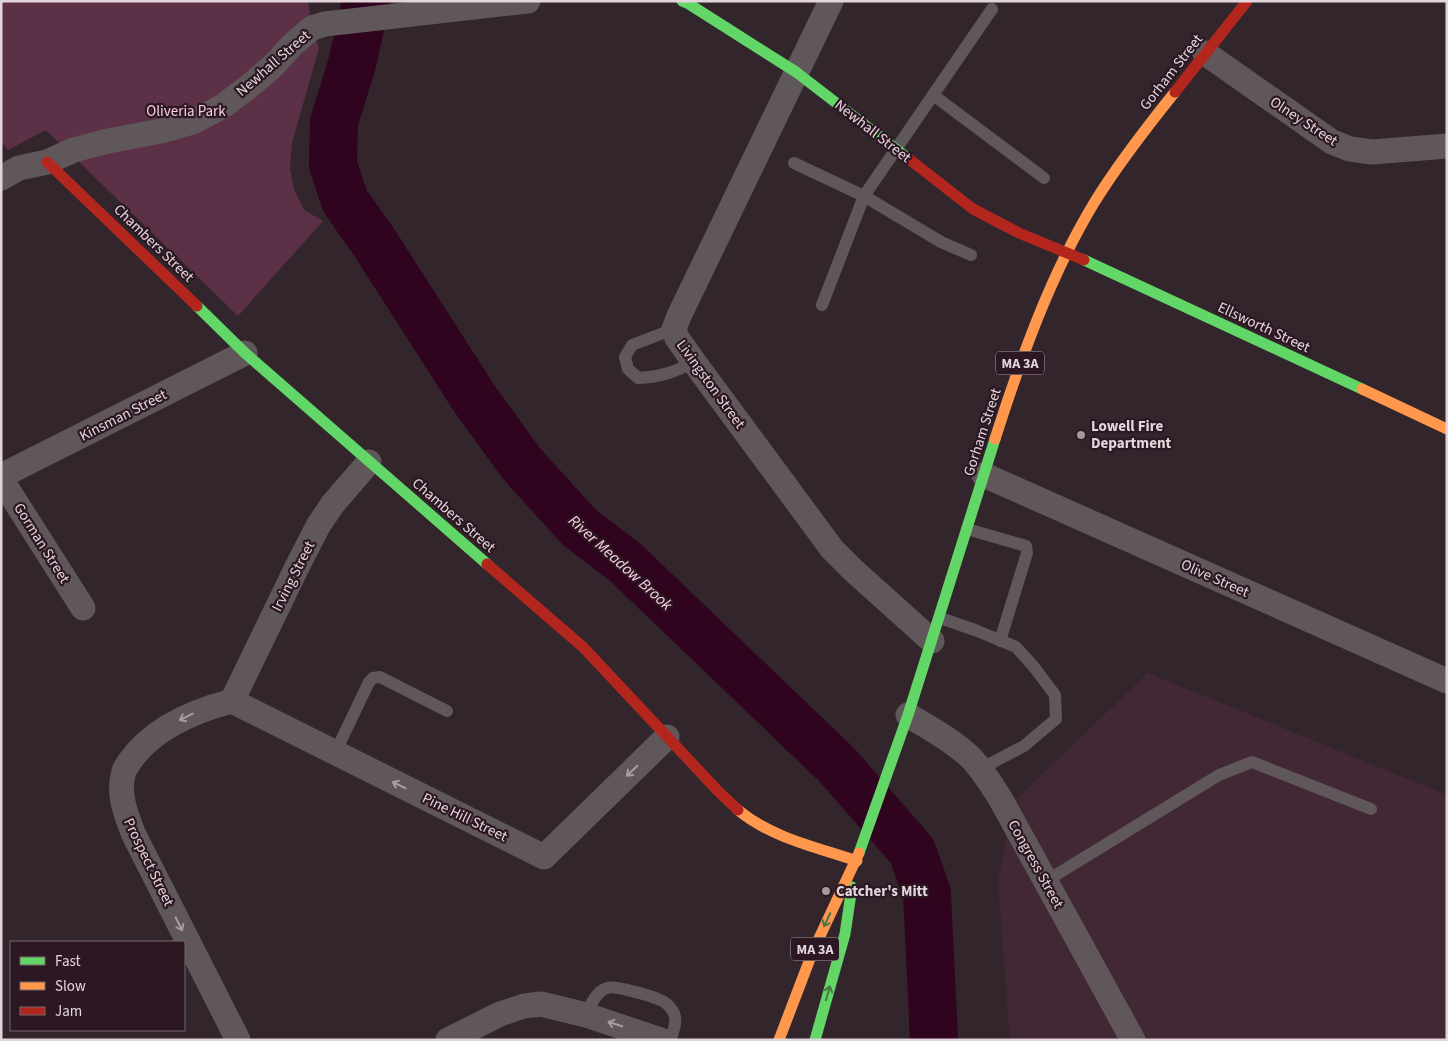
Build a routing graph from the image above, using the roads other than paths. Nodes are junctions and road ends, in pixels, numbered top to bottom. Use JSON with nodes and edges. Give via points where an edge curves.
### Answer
{"nodes":[{"id":1,"x":528,"y":1,"type":"edge"},
{"id":2,"x":682,"y":1,"type":"edge"},
{"id":3,"x":831,"y":1,"type":"edge"},
{"id":4,"x":1247,"y":1,"type":"edge"},
{"id":5,"x":992,"y":9,"type":"dead end"},
{"id":6,"x":1205,"y":54,"type":"junction"},
{"id":7,"x":796,"y":72,"type":"junction"},
{"id":8,"x":933,"y":95,"type":"junction"},
{"id":9,"x":1447,"y":146,"type":"edge"},
{"id":10,"x":896,"y":150,"type":"junction"},
{"id":11,"x":47,"y":162,"type":"junction"},
{"id":12,"x":794,"y":163,"type":"dead end"},
{"id":13,"x":1,"y":178,"type":"edge"},
{"id":14,"x":1044,"y":178,"type":"dead end"},
{"id":15,"x":864,"y":196,"type":"junction"},
{"id":16,"x":1068,"y":252,"type":"junction"},
{"id":17,"x":971,"y":255,"type":"dead end"},
{"id":18,"x":822,"y":305,"type":"dead end"},
{"id":19,"x":674,"y":329,"type":"junction"},
{"id":20,"x":244,"y":353,"type":"junction"},
{"id":21,"x":694,"y":362,"type":"junction"},
{"id":22,"x":1447,"y":429,"type":"edge"},
{"id":23,"x":369,"y":462,"type":"junction"},
{"id":24,"x":984,"y":475,"type":"junction"},
{"id":25,"x":1,"y":478,"type":"edge"},
{"id":26,"x":967,"y":528,"type":"junction"},
{"id":27,"x":83,"y":608,"type":"dead end"},
{"id":28,"x":936,"y":630,"type":"junction"},
{"id":29,"x":1000,"y":641,"type":"junction"},
{"id":30,"x":1447,"y":681,"type":"edge"},
{"id":31,"x":232,"y":701,"type":"junction"},
{"id":32,"x":447,"y":711,"type":"dead end"},
{"id":33,"x":908,"y":715,"type":"junction"},
{"id":34,"x":667,"y":737,"type":"junction"},
{"id":35,"x":335,"y":753,"type":"junction"},
{"id":36,"x":980,"y":769,"type":"junction"},
{"id":37,"x":1371,"y":809,"type":"dead end"},
{"id":38,"x":856,"y":861,"type":"junction"},
{"id":39,"x":1046,"y":881,"type":"junction"},
{"id":40,"x":586,"y":1015,"type":"junction"},
{"id":41,"x":238,"y":1040,"type":"edge"},
{"id":42,"x":448,"y":1040,"type":"edge"},
{"id":43,"x":661,"y":1040,"type":"edge"},
{"id":44,"x":671,"y":1040,"type":"edge"},
{"id":45,"x":779,"y":1040,"type":"edge"},
{"id":46,"x":814,"y":1040,"type":"edge"},
{"id":47,"x":1133,"y":1040,"type":"edge"}],
"edges":[{"from":1,"to":11,"type":"street","name":"Newhall Street","via":[[394,15],[312,28],[252,84],[223,106],[193,122],[74,150]]},
{"from":2,"to":7,"type":"street","name":"Newhall Street"},
{"from":3,"to":7,"type":"street","name":"Livingston Street"},
{"from":4,"to":6,"type":"street","name":"Gorham Street","number":"MA 3A"},
{"from":5,"to":8,"type":"lane"},
{"from":6,"to":9,"type":"street","name":"Olney Street","via":[[1332,142],[1350,150],[1372,152]]},
{"from":6,"to":16,"type":"street","name":"Gorham Street","number":"MA 3A","via":[[1109,178]]},
{"from":7,"to":10,"type":"street","name":"Newhall Street"},
{"from":7,"to":19,"type":"street","name":"Livingston Street"},
{"from":8,"to":10,"type":"lane"},
{"from":8,"to":14,"type":"lane"},
{"from":10,"to":15,"type":"lane"},
{"from":10,"to":16,"type":"street","name":"Newhall Street","via":[[973,209]]},
{"from":11,"to":13,"type":"street","name":"Newhall Street","via":[[20,168]]},
{"from":11,"to":20,"type":"street","name":"Chambers Street"},
{"from":12,"to":15,"type":"lane"},
{"from":15,"to":17,"type":"lane","via":[[941,242]]},
{"from":15,"to":18,"type":"lane"},
{"from":16,"to":22,"type":"street","name":"Ellsworth Street"},
{"from":16,"to":24,"type":"street","name":"Gorham Street","number":"MA 3A","via":[[1030,337]]},
{"from":19,"to":21,"type":"street","name":"Livingston Street"},
{"from":19,"to":21,"type":"lane","via":[[632,345],[625,357],[628,369],[638,378],[654,378]]},
{"from":20,"to":23,"type":"street","name":"Chambers Street"},
{"from":20,"to":25,"type":"street","name":"Kinsman Street"},
{"from":21,"to":28,"type":"street","name":"Livingston Street","via":[[832,549],[853,570]]},
{"from":23,"to":31,"type":"street","name":"Irving Street","via":[[318,526]]},
{"from":23,"to":34,"type":"street","name":"Chambers Street","via":[[583,647]]},
{"from":24,"to":26,"type":"street","name":"Gorham Street","number":"MA 3A"},
{"from":24,"to":30,"type":"street","name":"Olive Street"},
{"from":25,"to":27,"type":"street","name":"Gorman Street"},
{"from":26,"to":28,"type":"street","name":"Gorham Street","number":"MA 3A"},
{"from":26,"to":29,"type":"lane","via":[[1026,546],[1027,552]]},
{"from":28,"to":29,"type":"lane","via":[[975,630]]},
{"from":28,"to":33,"type":"street","name":"Gorham Street","number":"MA 3A"},
{"from":29,"to":36,"type":"lane","via":[[1016,648],[1055,695],[1056,719],[1024,746]]},
{"from":31,"to":35,"type":"street","name":"Pine Hill Street"},
{"from":31,"to":41,"type":"street","name":"Prospect Street","one_way":true,"via":[[186,716],[155,735],[138,750],[124,770],[121,789],[124,811],[134,835]]},
{"from":32,"to":35,"type":"lane","via":[[380,677],[373,678]]},
{"from":33,"to":36,"type":"street","name":"Congress Street","via":[[955,745]]},
{"from":33,"to":38,"type":"street","name":"Gorham Street","number":"MA 3A"},
{"from":34,"to":35,"type":"street","name":"Pine Hill Street","one_way":true,"via":[[544,857]]},
{"from":34,"to":38,"type":"street","name":"Chambers Street","via":[[739,812],[762,827]]},
{"from":36,"to":39,"type":"street","name":"Congress Street","via":[[1000,798]]},
{"from":37,"to":39,"type":"lane","via":[[1252,762],[1218,775]]},
{"from":38,"to":45,"type":"street","name":"Gorham Street","number":"MA 3A","one_way":true,"via":[[826,922]]},
{"from":46,"to":38,"type":"street","name":"Gorham Street","number":"MA 3A","one_way":true,"via":[[845,934]]},
{"from":39,"to":47,"type":"street","name":"Congress Street"},
{"from":40,"to":42,"type":"street","via":[[541,1004],[524,1006]]},
{"from":43,"to":40,"type":"street","one_way":true},
{"from":40,"to":44,"type":"lane","via":[[605,988],[628,990],[661,1000],[672,1009],[676,1019]]}]}
